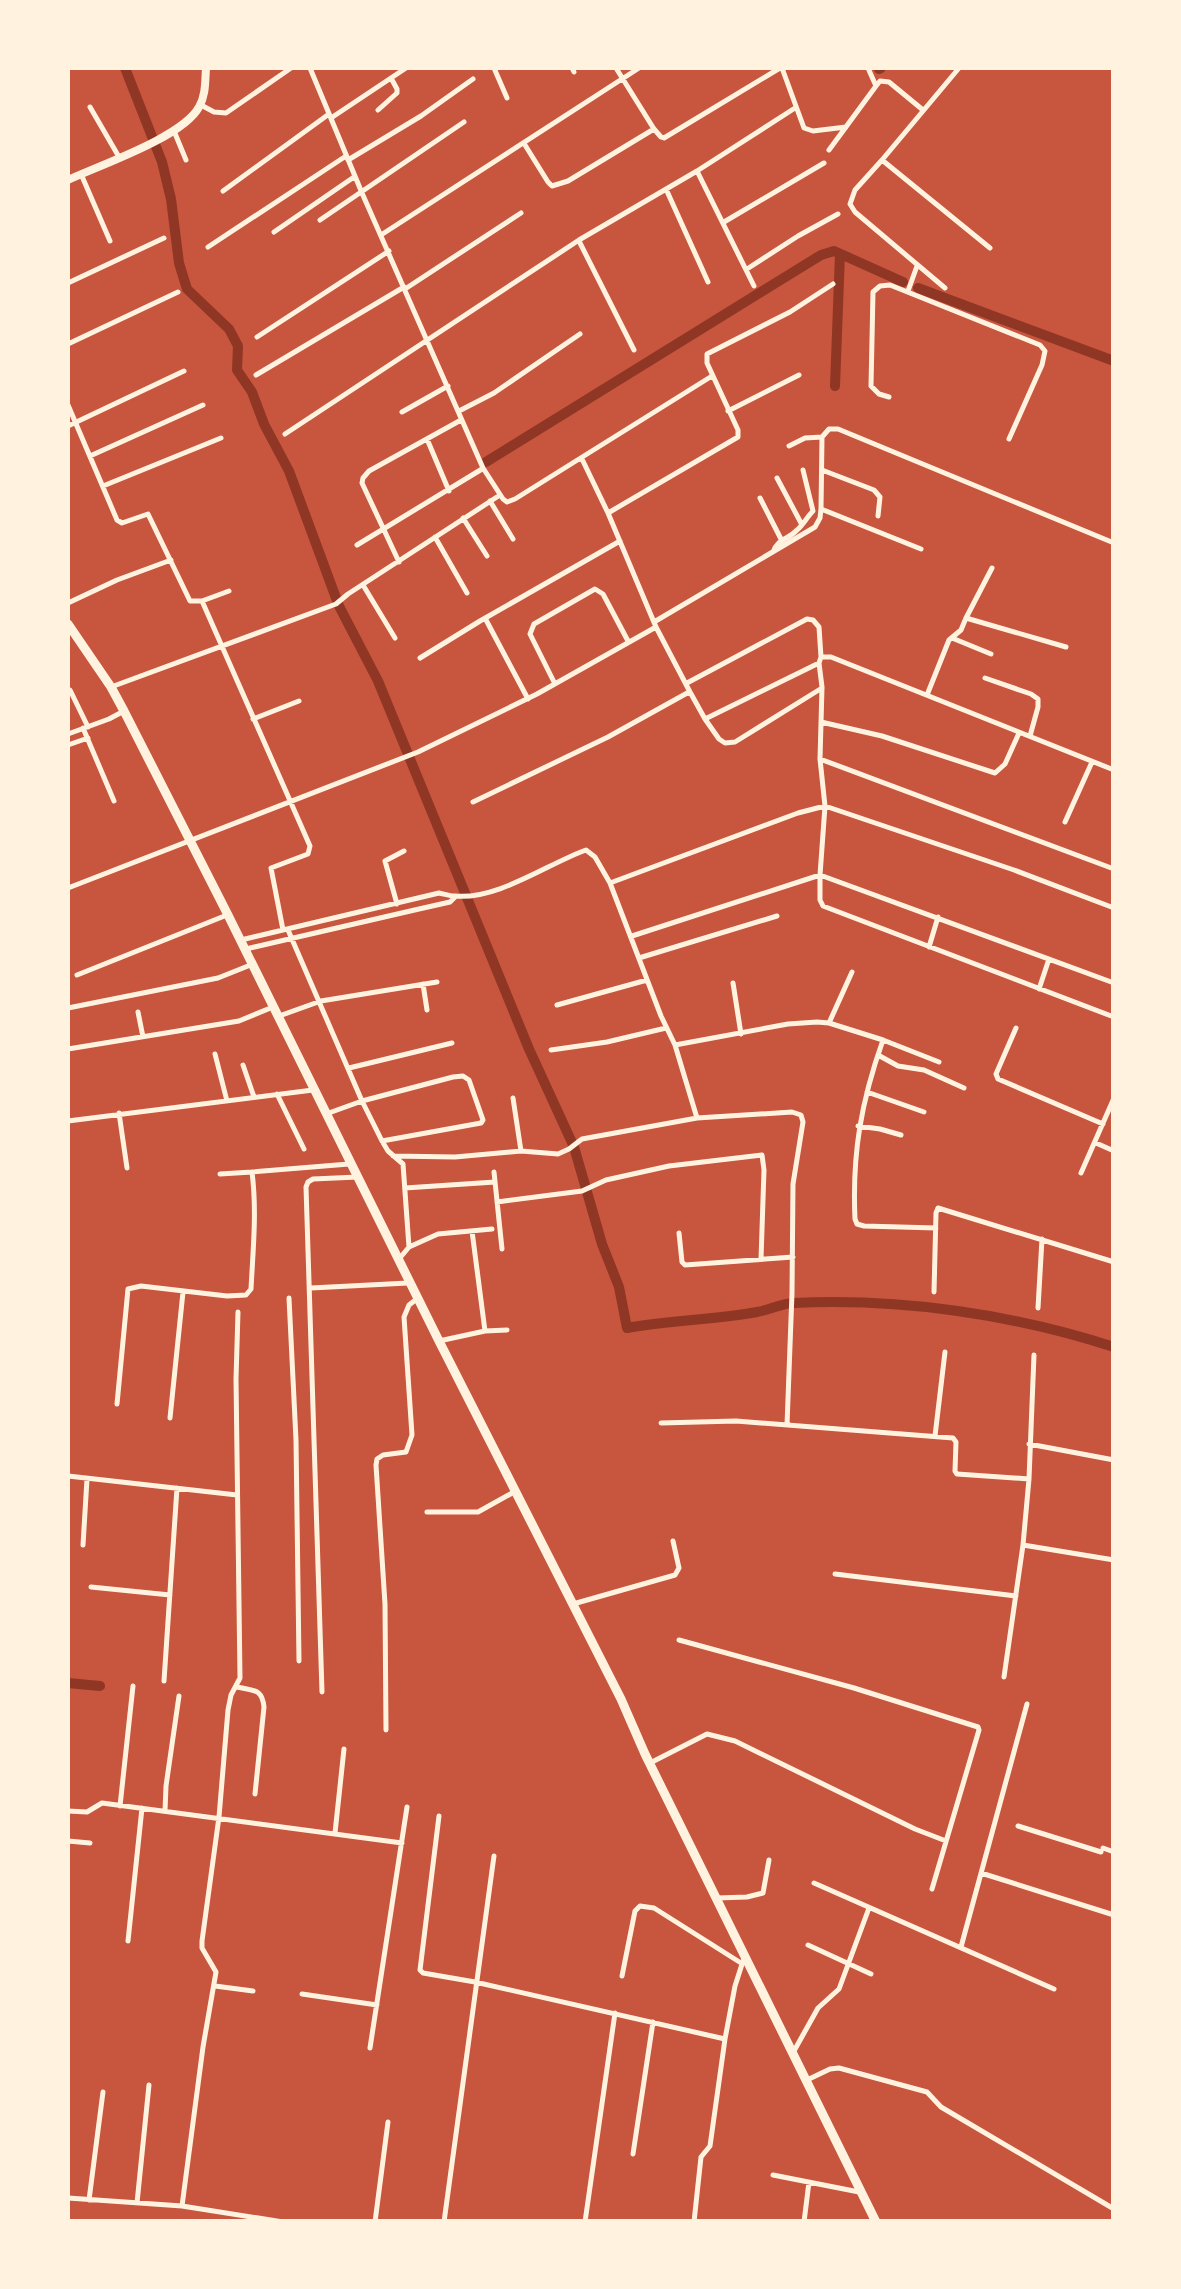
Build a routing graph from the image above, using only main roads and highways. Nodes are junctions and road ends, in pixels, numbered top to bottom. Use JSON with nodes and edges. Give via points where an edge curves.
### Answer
{"nodes":[{"id":1,"x":206,"y":68,"type":"edge"},
{"id":2,"x":68,"y":180,"type":"edge"},
{"id":3,"x":68,"y":624,"type":"edge"},
{"id":4,"x":876,"y":2222,"type":"edge"}],
"edges":[{"from":1,"to":2,"type":"main road","via":[[201,104],[186,122]]},
{"from":3,"to":4,"type":"main road","via":[[112,687],[244,945]]}]}
